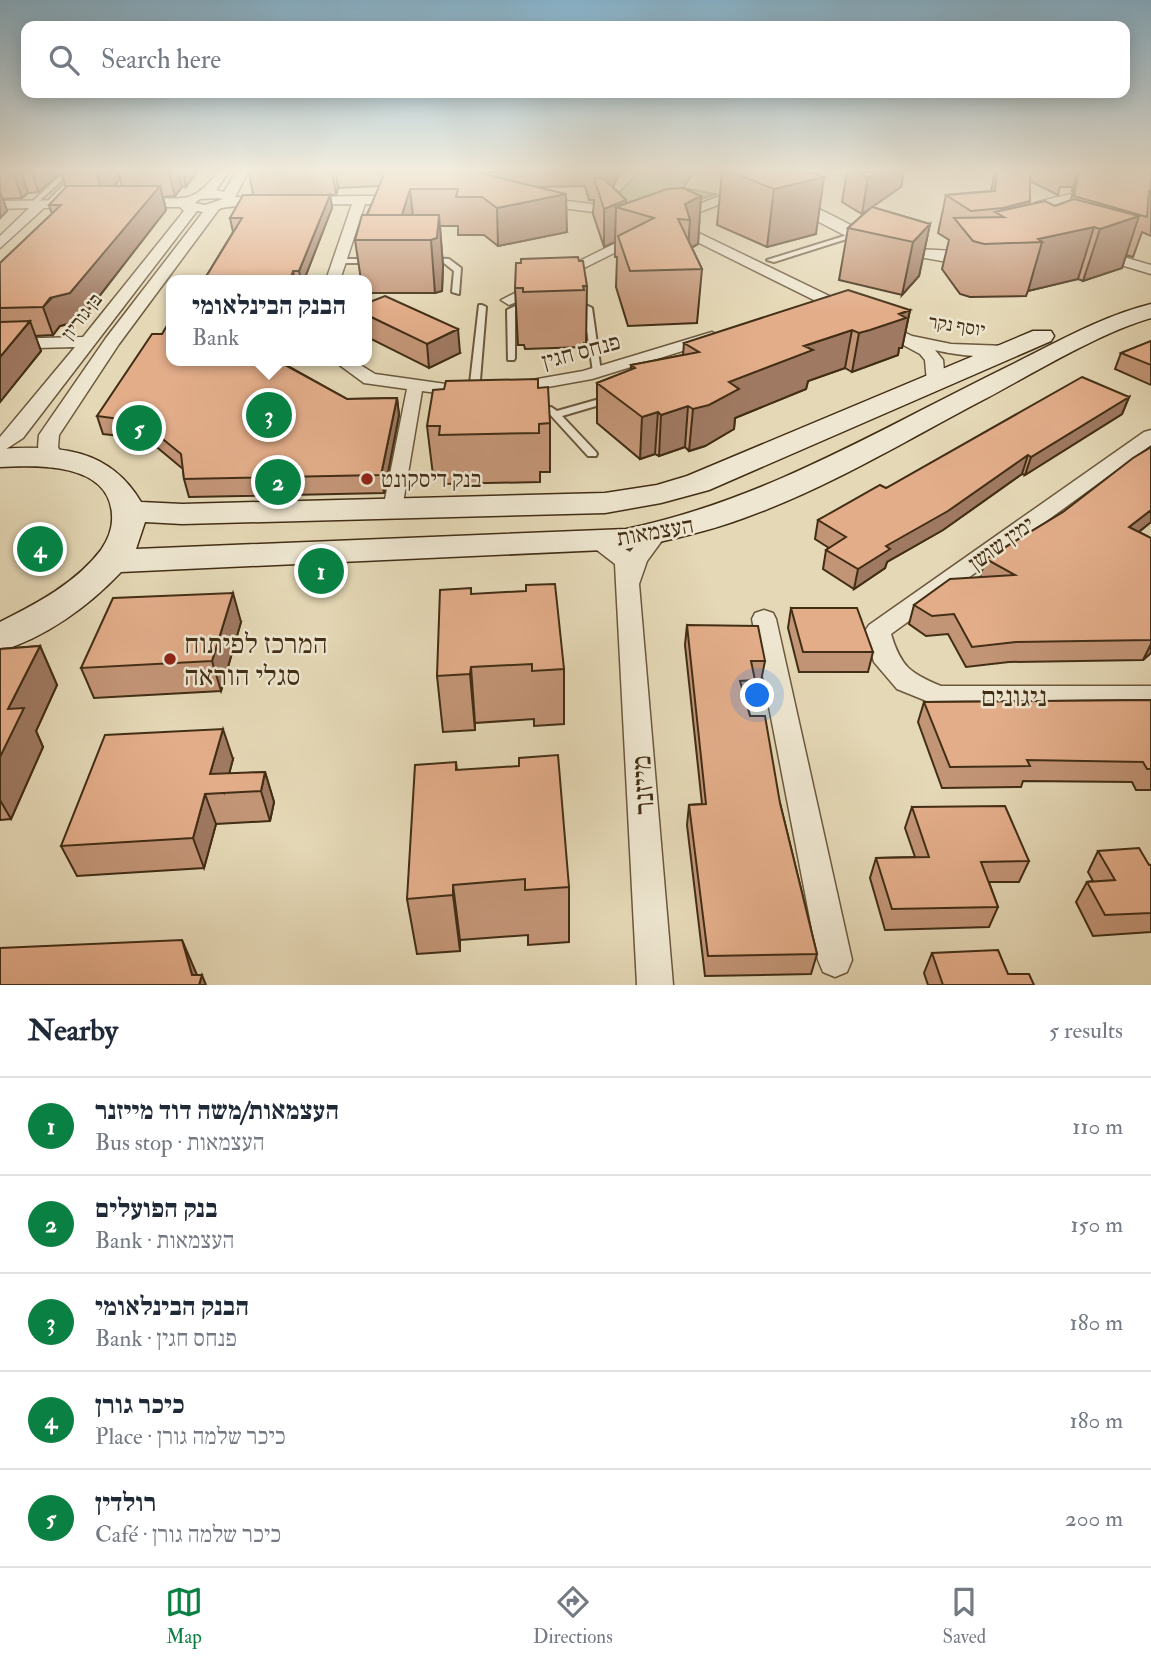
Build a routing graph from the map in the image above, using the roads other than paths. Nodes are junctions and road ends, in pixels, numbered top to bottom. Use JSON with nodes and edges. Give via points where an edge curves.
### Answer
{"nodes":[{"id":1,"x":27,"y":218,"type":"edge"},
{"id":2,"x":185,"y":218,"type":"edge"},
{"id":3,"x":197,"y":218,"type":"edge"},
{"id":4,"x":354,"y":218,"type":"edge"},
{"id":5,"x":671,"y":218,"type":"edge"},
{"id":6,"x":825,"y":218,"type":"edge"},
{"id":7,"x":1034,"y":218,"type":"edge"},
{"id":8,"x":651,"y":232,"type":"edge"},
{"id":9,"x":854,"y":235,"type":"junction"},
{"id":10,"x":1039,"y":239,"type":"edge"},
{"id":11,"x":0,"y":244,"type":"edge"},
{"id":12,"x":1081,"y":248,"type":"edge"},
{"id":13,"x":990,"y":254,"type":"edge"},
{"id":14,"x":420,"y":260,"type":"edge"},
{"id":15,"x":771,"y":260,"type":"dead end"},
{"id":16,"x":340,"y":261,"type":"junction"},
{"id":17,"x":380,"y":261,"type":"edge"},
{"id":18,"x":1151,"y":270,"type":"edge"},
{"id":19,"x":335,"y":275,"type":"edge"},
{"id":20,"x":456,"y":292,"type":"dead end"},
{"id":21,"x":1151,"y":296,"type":"edge"},
{"id":22,"x":509,"y":300,"type":"dead end"},
{"id":23,"x":562,"y":302,"type":"edge"},
{"id":24,"x":829,"y":302,"type":"junction"},
{"id":25,"x":537,"y":303,"type":"edge"},
{"id":26,"x":482,"y":307,"type":"dead end"},
{"id":27,"x":803,"y":310,"type":"edge"},
{"id":28,"x":1151,"y":311,"type":"edge"},
{"id":29,"x":726,"y":333,"type":"edge"},
{"id":30,"x":902,"y":336,"type":"junction"},
{"id":31,"x":86,"y":342,"type":"junction"},
{"id":32,"x":0,"y":344,"type":"edge"},
{"id":33,"x":1007,"y":351,"type":"junction"},
{"id":34,"x":511,"y":358,"type":"dead end"},
{"id":35,"x":350,"y":366,"type":"edge"},
{"id":36,"x":597,"y":372,"type":"junction"},
{"id":37,"x":936,"y":382,"type":"junction"},
{"id":38,"x":529,"y":388,"type":"junction"},
{"id":39,"x":474,"y":392,"type":"junction"},
{"id":40,"x":414,"y":393,"type":"dead end"},
{"id":41,"x":627,"y":394,"type":"edge"},
{"id":42,"x":555,"y":415,"type":"junction"},
{"id":43,"x":1151,"y":436,"type":"edge"},
{"id":44,"x":0,"y":447,"type":"edge"},
{"id":45,"x":592,"y":454,"type":"dead end"},
{"id":46,"x":0,"y":457,"type":"edge"},
{"id":47,"x":53,"y":457,"type":"junction"},
{"id":48,"x":397,"y":499,"type":"dead end"},
{"id":49,"x":130,"y":511,"type":"junction"},
{"id":50,"x":655,"y":535,"type":"junction"},
{"id":51,"x":595,"y":540,"type":"junction"},
{"id":52,"x":111,"y":561,"type":"junction"},
{"id":53,"x":629,"y":584,"type":"junction"},
{"id":54,"x":765,"y":619,"type":"dead end"},
{"id":55,"x":0,"y":638,"type":"edge"},
{"id":56,"x":887,"y":662,"type":"joint"},
{"id":57,"x":1151,"y":696,"type":"edge"},
{"id":58,"x":835,"y":960,"type":"dead end"},
{"id":59,"x":655,"y":985,"type":"edge"}],
"edges":[{"from":1,"to":11,"type":"street"},
{"from":2,"to":31,"type":"street","name":"בן גוריון"},
{"from":3,"to":47,"type":"street","name":"בן גוריון","via":[[50,435],[48,447]]},
{"from":4,"to":16,"type":"street"},
{"from":5,"to":24,"type":"street","name":"יוסף נקר","via":[[665,220]]},
{"from":6,"to":9,"type":"street"},
{"from":7,"to":10,"type":"street"},
{"from":8,"to":22,"type":"street"},
{"from":9,"to":13,"type":"street","via":[[929,256]]},
{"from":9,"to":15,"type":"lane"},
{"from":12,"to":18,"type":"street"},
{"from":14,"to":20,"type":"lane","via":[[446,261],[454,266],[458,270]]},
{"from":16,"to":17,"type":"lane"},
{"from":16,"to":19,"type":"street"},
{"from":21,"to":33,"type":"main road","name":"העצמאות","via":[[1112,305]]},
{"from":23,"to":36,"type":"lane","via":[[583,303],[588,308]]},
{"from":24,"to":27,"type":"street"},
{"from":24,"to":30,"type":"street","name":"יוסף נקר"},
{"from":25,"to":34,"type":"lane","via":[[511,310]]},
{"from":26,"to":39,"type":"lane"},
{"from":28,"to":50,"type":"main road","name":"העצמאות","via":[[996,380],[724,517]]},
{"from":29,"to":36,"type":"street","name":"פנחס חגין"},
{"from":30,"to":33,"type":"street","name":"יוסף נקר","via":[[951,349]]},
{"from":30,"to":37,"type":"street","name":"יוסף נקר","via":[[934,360]]},
{"from":31,"to":32,"type":"street"},
{"from":31,"to":44,"type":"street","name":"בן גוריון","via":[[16,434]]},
{"from":33,"to":37,"type":"main road","name":"העצמאות"},
{"from":35,"to":39,"type":"street","name":"פנחס חגין","via":[[370,379]]},
{"from":36,"to":38,"type":"street","name":"פנחס חגין"},
{"from":37,"to":49,"type":"main road","name":"העצמאות","via":[[754,460],[661,494],[605,503],[182,514]]},
{"from":38,"to":39,"type":"street","name":"פנחס חגין"},
{"from":38,"to":42,"type":"lane"},
{"from":40,"to":48,"type":"street"},
{"from":41,"to":42,"type":"lane"},
{"from":42,"to":45,"type":"lane"},
{"from":43,"to":56,"type":"street","name":"ימין שושן","via":[[878,631]]},
{"from":46,"to":47,"type":"main road"},
{"from":47,"to":49,"type":"main road","via":[[92,467],[119,485]]},
{"from":49,"to":52,"type":"main road","via":[[128,527]]},
{"from":50,"to":51,"type":"main road","name":"העצמאות"},
{"from":50,"to":53,"type":"street","name":"מייזנר","via":[[636,561]]},
{"from":51,"to":52,"type":"main road","name":"העצמאות"},
{"from":51,"to":53,"type":"street","name":"מייזנר","via":[[626,561]]},
{"from":52,"to":55,"type":"main road","via":[[81,591],[38,620]]},
{"from":53,"to":59,"type":"street","name":"מייזנר"},
{"from":54,"to":58,"type":"street"},
{"from":56,"to":57,"type":"street","name":"ניגונים","via":[[906,682],[939,696]]}]}
